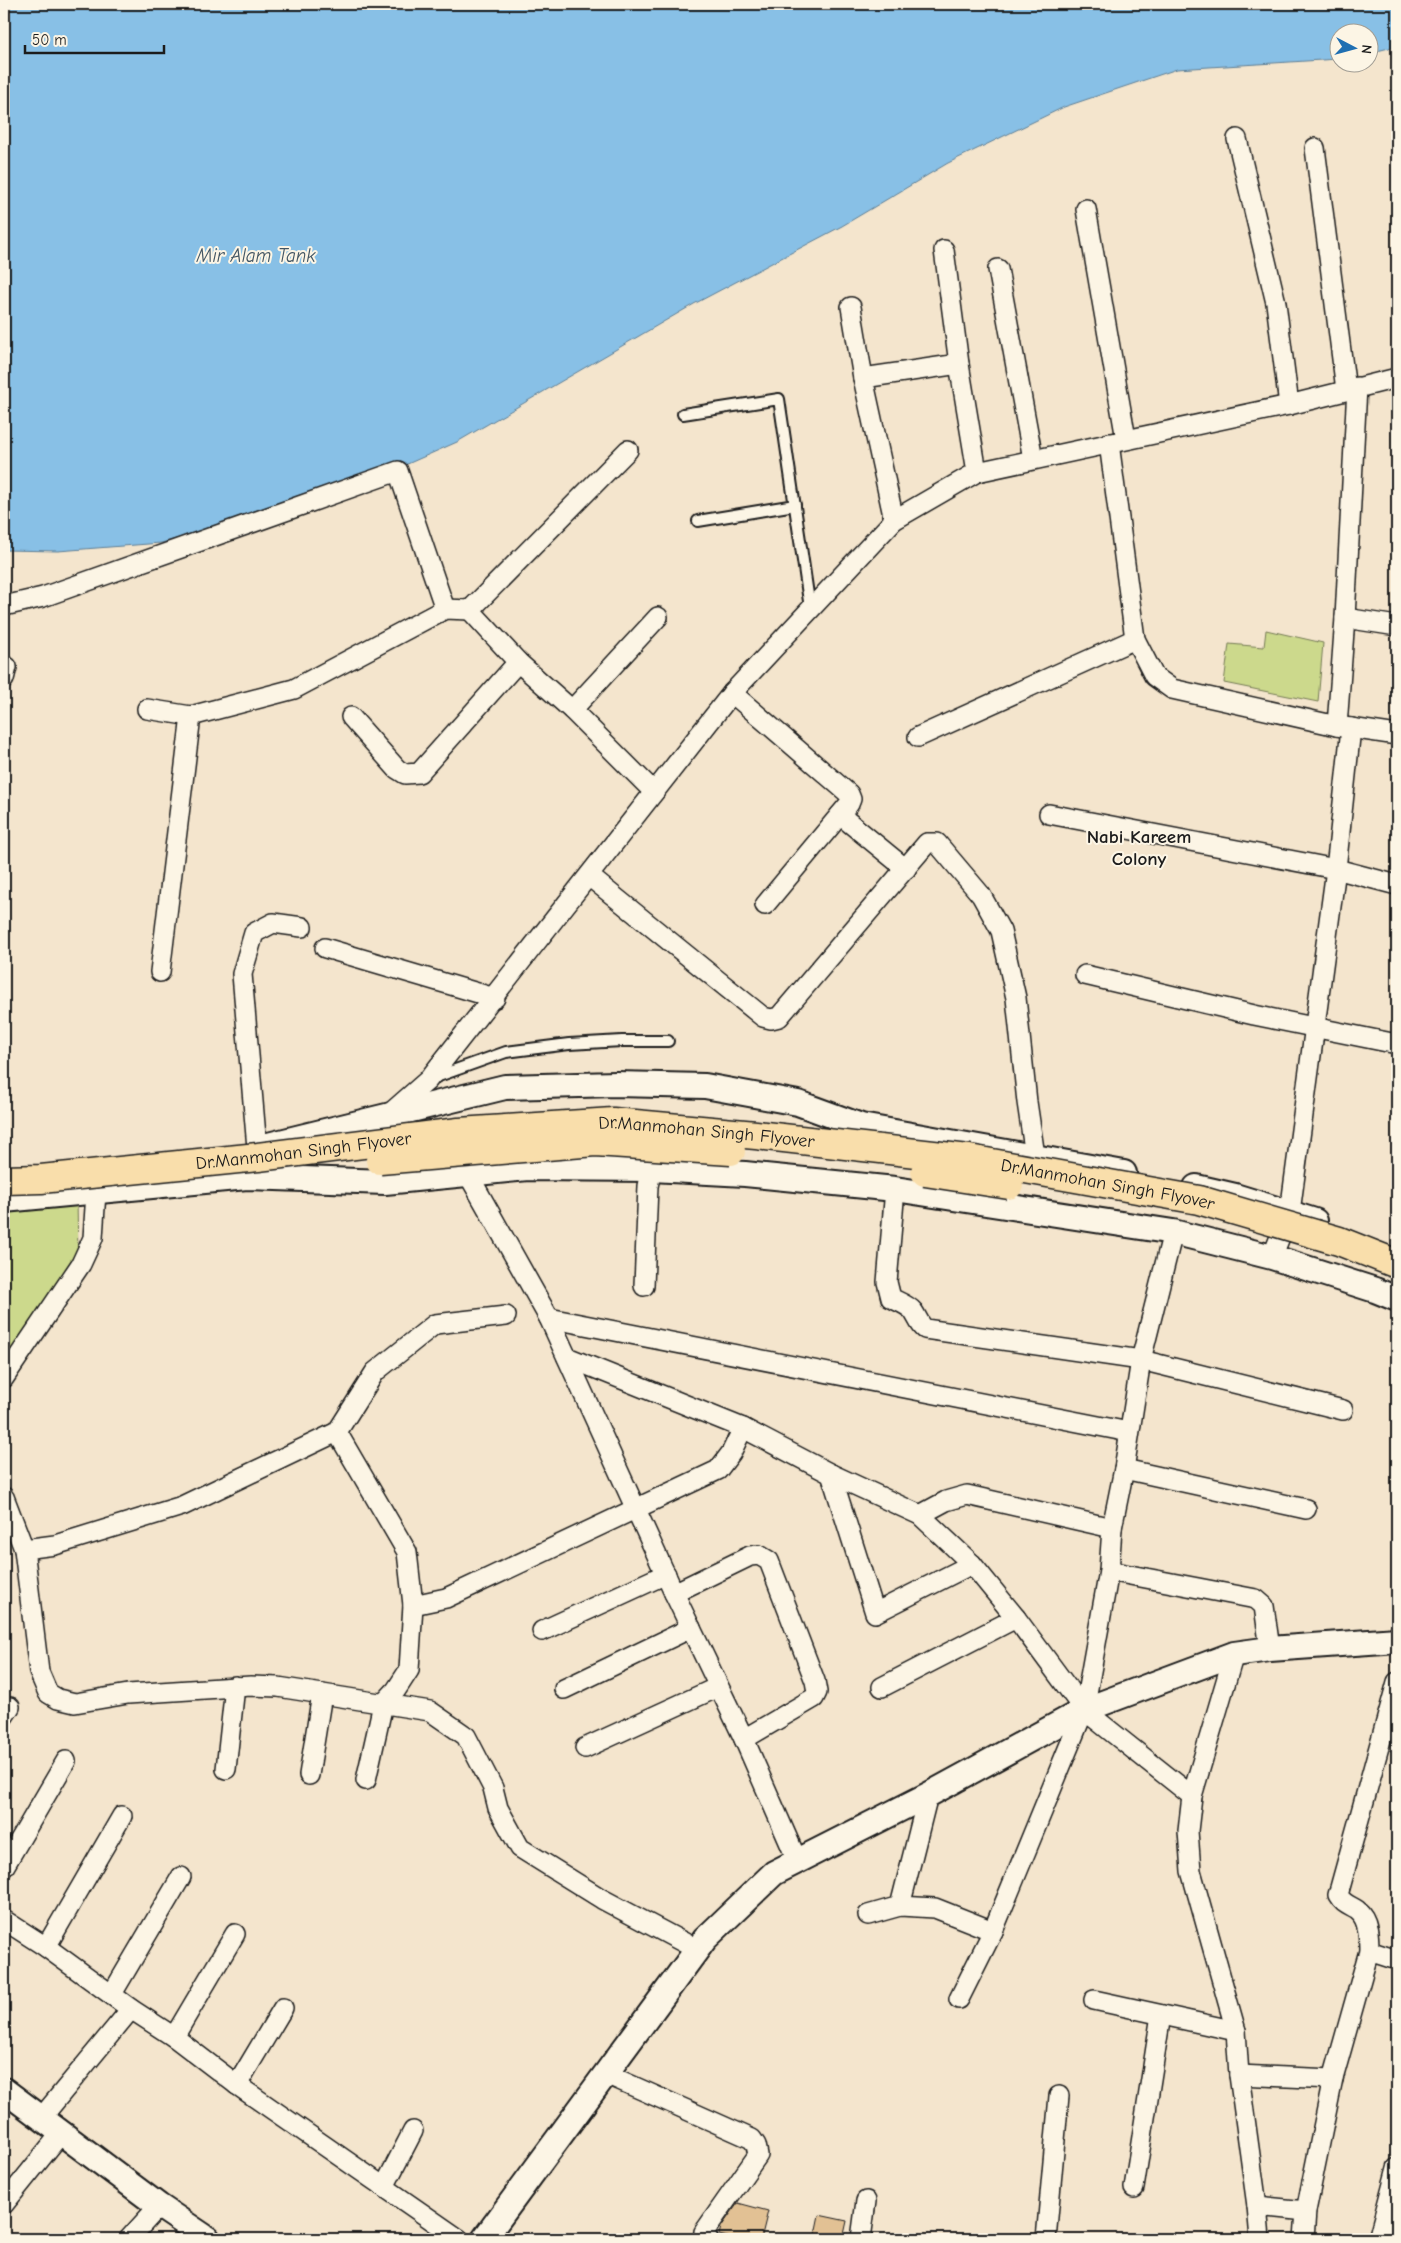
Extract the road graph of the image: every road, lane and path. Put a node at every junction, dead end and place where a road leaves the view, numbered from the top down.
1 (1237, 139) dead end
2 (1315, 148) dead end
3 (1086, 209) dead end
4 (944, 250) dead end
5 (998, 269) dead end
6 (851, 308) dead end
7 (959, 364) junction
8 (863, 378) junction
9 (1397, 378) edge
10 (1351, 389) junction
11 (1289, 405) junction
12 (683, 414) dead end
13 (1118, 441) junction
14 (628, 450) dead end
15 (1033, 459) junction
16 (977, 472) junction
17 (795, 505) junction
18 (894, 520) junction
19 (698, 521) dead end
20 (4, 606) edge
21 (810, 608) junction
22 (445, 609) junction
23 (470, 610) junction
24 (658, 617) dead end
25 (1344, 618) junction
26 (1397, 626) edge
27 (1135, 639) junction
28 (518, 662) junction
29 (732, 693) junction
30 (147, 709) dead end
31 (572, 710) junction
32 (191, 716) junction
33 (351, 717) dead end
34 (1344, 727) junction
35 (1397, 735) edge
36 (918, 737) dead end
37 (654, 792) junction
38 (1048, 814) dead end
39 (840, 815) junction
40 (906, 869) junction
41 (1336, 869) junction
42 (589, 876) junction
43 (1397, 885) edge
44 (765, 905) dead end
45 (302, 927) dead end
46 (325, 948) dead end
47 (160, 972) dead end
48 (1085, 975) dead end
49 (494, 998) junction
50 (1315, 1026) junction
51 (668, 1041) dead end
52 (1397, 1044) edge
53 (428, 1080) junction
54 (387, 1115) junction
55 (257, 1148) junction
56 (1035, 1156) junction
57 (652, 1169) junction
58 (4, 1173) edge
59 (468, 1174) junction
60 (4, 1180) edge
61 (385, 1182) junction
62 (895, 1190) junction
63 (4, 1191) edge
64 (96, 1192) junction
65 (4, 1200) edge
66 (1290, 1212) junction
67 (1173, 1232) junction
68 (1397, 1252) edge
69 (1272, 1256) junction
70 (1397, 1264) edge
71 (1397, 1282) edge
72 (644, 1286) dead end
73 (1397, 1299) edge
74 (506, 1316) dead end
75 (549, 1318) junction
76 (567, 1357) junction
77 (1141, 1360) junction
78 (4, 1378) edge
79 (1343, 1410) dead end
80 (742, 1428) junction
81 (336, 1432) junction
82 (1129, 1432) junction
83 (1124, 1468) junction
84 (831, 1474) junction
85 (4, 1497) edge
86 (635, 1508) junction
87 (1306, 1509) dead end
88 (920, 1515) junction
89 (1112, 1528) junction
90 (24, 1549) junction
91 (972, 1564) junction
92 (1109, 1571) junction
93 (666, 1574) junction
94 (674, 1593) junction
95 (413, 1605) junction
96 (1016, 1618) junction
97 (691, 1628) junction
98 (542, 1631) dead end
99 (1397, 1640) edge
100 (1270, 1649) junction
101 (1234, 1654) junction
102 (1397, 1682) edge
103 (236, 1686) junction
104 (718, 1686) junction
105 (882, 1687) dead end
106 (564, 1689) dead end
107 (322, 1694) junction
108 (383, 1704) junction
109 (1084, 1710) junction
110 (744, 1738) junction
111 (585, 1748) dead end
112 (66, 1761) dead end
113 (226, 1769) dead end
114 (308, 1775) dead end
115 (366, 1780) dead end
116 (928, 1795) junction
117 (1192, 1796) junction
118 (122, 1816) dead end
119 (797, 1860) junction
120 (4, 1867) edge
121 (180, 1877) dead end
122 (900, 1906) junction
123 (868, 1915) dead end
124 (4, 1920) edge
125 (993, 1931) junction
126 (235, 1934) dead end
127 (46, 1947) junction
128 (698, 1950) junction
129 (1369, 1951) junction
130 (1397, 1960) edge
131 (112, 1994) junction
132 (959, 1999) dead end
133 (1094, 2000) dead end
134 (283, 2008) dead end
135 (131, 2009) junction
136 (1161, 2015) junction
137 (1236, 2031) junction
138 (174, 2037) junction
139 (606, 2074) junction
140 (1239, 2075) junction
141 (1333, 2079) junction
142 (237, 2085) junction
143 (4, 2090) edge
144 (1059, 2096) dead end
145 (42, 2117) junction
146 (413, 2131) dead end
147 (62, 2132) junction
148 (1397, 2168) edge
149 (384, 2187) junction
150 (1134, 2188) dead end
151 (866, 2201) dead end
152 (4, 2204) edge
153 (159, 2206) junction
154 (1257, 2206) junction
155 (1306, 2211) junction
156 (129, 2239) edge
157 (208, 2239) edge
158 (459, 2239) edge
159 (484, 2239) edge
160 (708, 2239) edge
161 (861, 2239) edge
162 (1046, 2239) edge
163 (1260, 2239) edge
164 (1304, 2239) edge
165 (1378, 2239) edge

1 - 11 street
2 - 10 street
3 - 13 street
4 - 7 street
5 - 15 street
6 - 8 street
7 - 8 street
7 - 16 street
8 - 18 street
9 - 10 street
10 - 11 street
10 - 25 street
11 - 13 street
12 - 17 lane
13 - 15 street
13 - 27 street
14 - 23 street
15 - 16 street
16 - 18 street
17 - 19 lane
17 - 21 lane
18 - 21 street
20 - 22 street
21 - 29 street
22 - 23 street
22 - 32 street
23 - 28 street
24 - 31 street
25 - 26 street
25 - 34 street
27 - 34 street
27 - 36 street
28 - 31 street
28 - 33 street
29 - 37 street
29 - 39 street
30 - 32 street
31 - 37 street
32 - 47 street
34 - 35 street
34 - 41 street
37 - 42 street
38 - 41 street
39 - 40 street
39 - 44 street
40 - 42 street
40 - 56 street
41 - 43 street
41 - 50 street
42 - 49 street
45 - 55 street
46 - 49 street
48 - 50 street
49 - 53 street
50 - 52 street
50 - 66 street
51 - 53 lane
53 - 54 street
54 - 55 street
54 - 56 street
54 - 61 street
55 - 58 street
56 - 66 street
57 - 59 street
57 - 62 street
57 - 72 street
59 - 61 street
59 - 75 street
60 - 70 highway, Dr.Manmohan Singh Flyover, bridge
61 - 64 street
62 - 67 street
62 - 77 street
63 - 71 highway, Dr.Manmohan Singh Flyover, bridge
64 - 65 street
64 - 78 street
66 - 68 street
66 - 69 street
67 - 69 street
67 - 77 street
69 - 73 street
74 - 81 street
75 - 76 street
75 - 82 street
76 - 80 street
76 - 86 street
77 - 79 street
77 - 82 street
80 - 84 street
80 - 86 street
81 - 90 street
81 - 95 street
82 - 83 street
83 - 87 street
83 - 89 street
84 - 88 street
84 - 91 street
85 - 90 street
86 - 93 street
86 - 95 street
88 - 89 street
88 - 91 street
89 - 92 street
90 - 103 street
91 - 96 street
92 - 100 street
92 - 109 street
93 - 94 street
93 - 98 street
94 - 97 street
94 - 110 street
95 - 108 street
96 - 105 street
96 - 109 street
97 - 104 street
97 - 106 street
99 - 100 street
100 - 101 street
101 - 109 street
101 - 117 street
102 - 129 street
103 - 107 street
103 - 113 street
104 - 110 street
104 - 111 street
107 - 108 street
107 - 114 street
108 - 115 street
108 - 128 street
109 - 116 street
109 - 117 street
109 - 125 street
110 - 119 street
112 - 120 street
116 - 119 street
116 - 122 street
117 - 137 street
118 - 127 street
119 - 128 street
121 - 131 street
122 - 123 street
122 - 125 street
124 - 127 street
125 - 132 street
126 - 138 street
127 - 131 street
128 - 139 street
129 - 130 street
129 - 141 street
131 - 135 street
133 - 136 street
134 - 142 street
135 - 138 street
135 - 145 street
136 - 137 street
136 - 150 street
137 - 140 street
138 - 142 street
139 - 159 street
139 - 160 street
140 - 141 street
140 - 154 street
141 - 155 street
142 - 149 street
143 - 145 street
144 - 162 street
145 - 147 street
146 - 149 street
147 - 152 street
147 - 153 street
148 - 165 street
149 - 158 street
151 - 161 street
153 - 156 street
153 - 157 street
154 - 155 street
154 - 163 street
155 - 164 street

